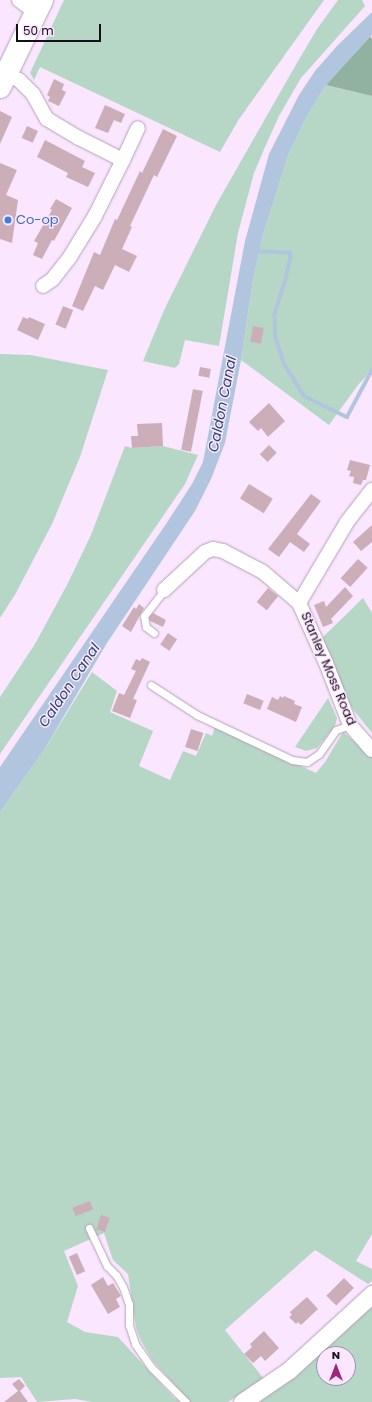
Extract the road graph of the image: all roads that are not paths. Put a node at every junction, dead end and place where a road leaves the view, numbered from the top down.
1 (32, 4) edge
2 (3, 81) edge
3 (138, 128) dead end
4 (123, 160) junction
5 (53, 285) dead end
6 (372, 490) edge
7 (164, 590) joint
8 (299, 603) junction
9 (154, 633) dead end
10 (151, 685) dead end
11 (350, 725) junction
12 (372, 750) edge
13 (89, 1228) dead end
14 (372, 1294) edge
15 (186, 1402) edge
16 (242, 1402) edge

1 - 2 highway
2 - 4 street
3 - 4 street
4 - 5 street
6 - 8 street
7 - 8 street, Stanley Moss Road
7 - 9 lane
8 - 11 street, Stanley Moss Road
10 - 11 lane
11 - 12 street, Stanley Moss Road
13 - 15 lane
14 - 16 street

